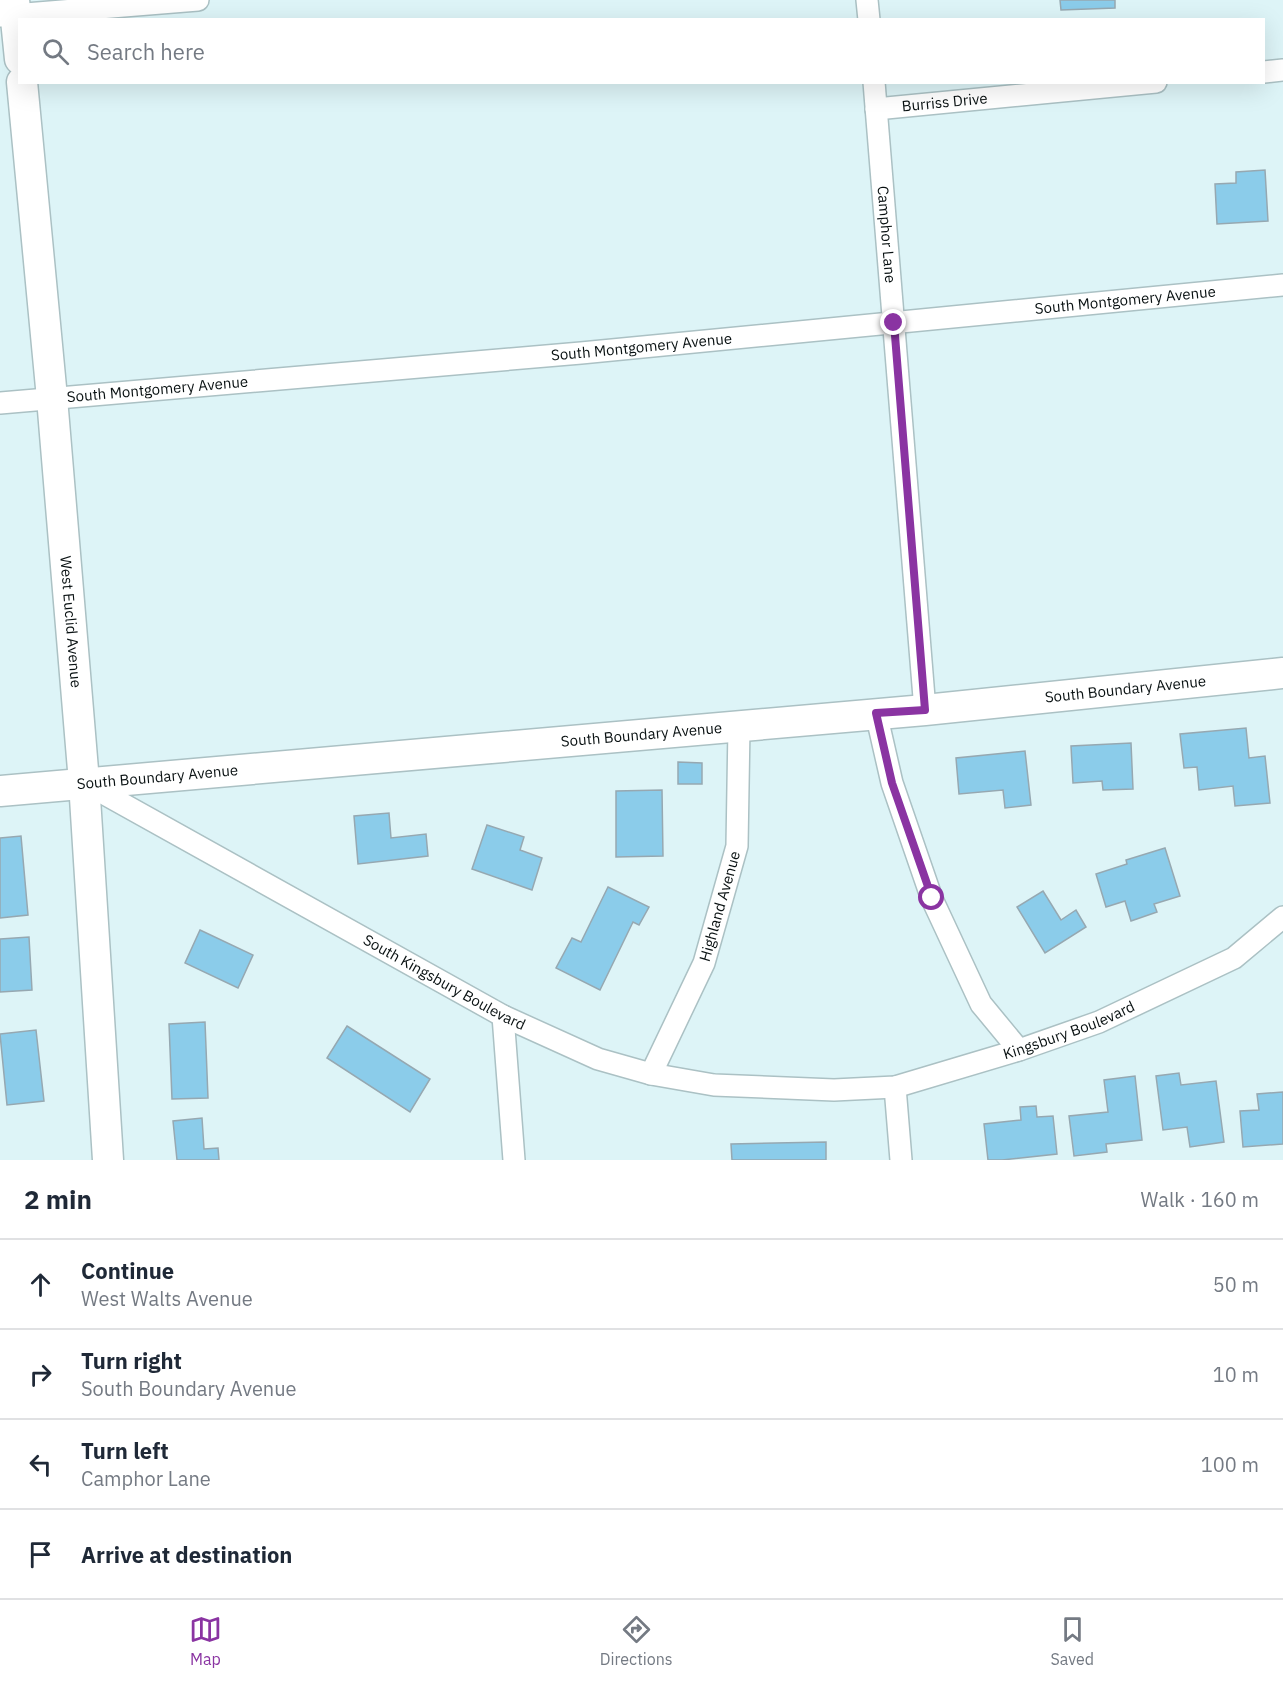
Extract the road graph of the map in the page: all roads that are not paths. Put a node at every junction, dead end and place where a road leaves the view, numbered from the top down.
1 (198, 0) edge
2 (867, 0) edge
3 (10, 10) edge
4 (869, 18) edge
5 (18, 49) edge
6 (1283, 70) edge
7 (1265, 72) edge
8 (22, 84) edge
9 (874, 84) edge
10 (1135, 84) edge
11 (876, 109) junction
12 (1283, 285) edge
13 (894, 323) junction
14 (52, 398) junction
15 (0, 403) edge
16 (1283, 673) edge
17 (925, 710) junction
18 (876, 713) junction
19 (739, 727) junction
20 (84, 782) junction
21 (0, 791) edge
22 (1283, 916) edge
23 (503, 1016) junction
24 (1019, 1050) junction
25 (651, 1074) junction
26 (895, 1087) junction
27 (834, 1090) joint
28 (108, 1160) edge
29 (514, 1160) edge
30 (901, 1160) edge

1 - 3 street
2 - 4 street
3 - 5 street
6 - 7 street
8 - 14 street, West Euclid Avenue
9 - 11 street, Camphor Lane
10 - 11 street, Burriss Drive
11 - 13 street, Camphor Lane
12 - 13 street, South Montgomery Avenue
13 - 14 street, South Montgomery Avenue
13 - 17 street, Camphor Lane
14 - 15 street, South Montgomery Avenue
14 - 20 street, West Euclid Avenue
16 - 17 street, South Boundary Avenue
17 - 18 street, South Boundary Avenue
18 - 19 street, South Boundary Avenue
18 - 24 street
19 - 20 street, South Boundary Avenue
19 - 25 street, Highland Avenue
20 - 21 street, South Boundary Avenue
20 - 23 street, South Kingsbury Boulevard
20 - 28 street, West Euclid Avenue
22 - 24 street, Kingsbury Boulevard
23 - 25 street, South Kingsbury Boulevard
23 - 29 street
24 - 26 street, Kingsbury Boulevard
25 - 27 street, South Kingsbury Boulevard
26 - 27 street, Kingsbury Boulevard
26 - 30 street

